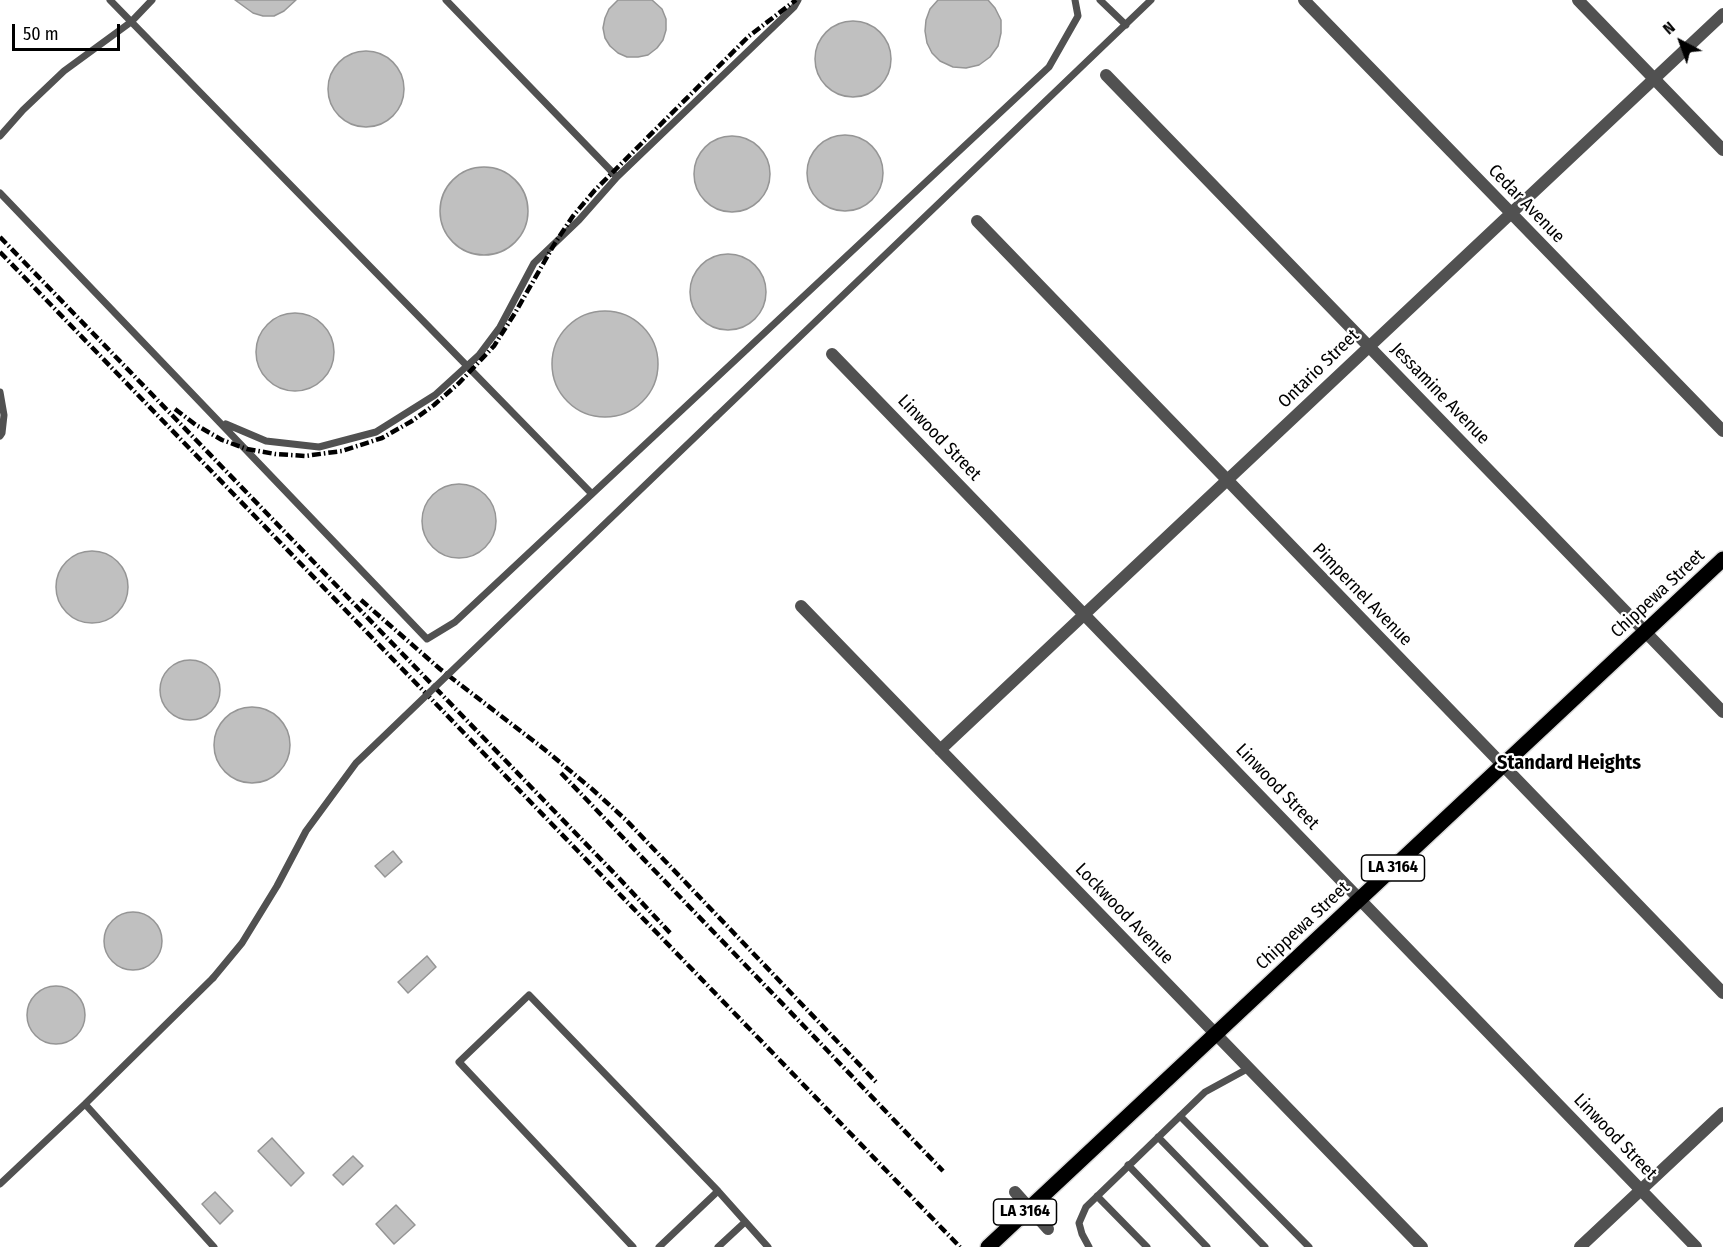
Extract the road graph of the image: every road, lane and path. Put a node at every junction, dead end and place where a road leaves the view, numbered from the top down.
1 (110, 0) edge
2 (152, 0) edge
3 (446, 0) edge
4 (798, 0) edge
5 (1075, 0) edge
6 (1100, 0) edge
7 (1151, 0) edge
8 (1304, 0) edge
9 (1578, 0) edge
10 (1723, 14) edge
11 (131, 22) junction
12 (1126, 25) junction
13 (1106, 75) dead end
14 (1653, 79) junction
15 (0, 136) edge
16 (1723, 150) edge
17 (617, 177) junction
18 (0, 193) edge
19 (1511, 214) junction
20 (977, 221) dead end
21 (1368, 347) junction
22 (831, 354) dead end
23 (466, 366) junction
24 (0, 393) edge
25 (221, 422) junction
26 (1723, 431) edge
27 (0, 436) edge
28 (1227, 481) junction
29 (592, 494) junction
30 (1723, 559) edge
31 (801, 606) dead end
32 (1086, 615) junction
33 (1646, 632) junction
34 (1723, 712) edge
35 (940, 750) junction
36 (1503, 765) junction
37 (1360, 899) junction
38 (1723, 993) edge
39 (1217, 1034) junction
40 (1249, 1068) junction
41 (85, 1104) junction
42 (1723, 1113) edge
43 (1180, 1116) junction
44 (1158, 1137) junction
45 (1128, 1166) junction
46 (0, 1184) edge
47 (1641, 1190) junction
48 (718, 1191) junction
49 (1015, 1192) dead end
50 (1097, 1196) junction
51 (745, 1222) junction
52 (1048, 1229) dead end
53 (214, 1247) edge
54 (633, 1247) edge
55 (659, 1247) edge
56 (718, 1247) edge
57 (768, 1247) edge
58 (988, 1247) edge
59 (1089, 1247) edge
60 (1147, 1247) edge
61 (1207, 1247) edge
62 (1265, 1247) edge
63 (1309, 1247) edge
64 (1422, 1247) edge
65 (1580, 1247) edge
66 (1696, 1247) edge

1 - 11 lane
2 - 11 lane
3 - 17 lane
4 - 17 lane
5 - 29 lane
6 - 12 lane
7 - 12 lane
8 - 19 street, Cedar Avenue
9 - 14 street
10 - 14 street, Ontario Street
11 - 15 lane
11 - 23 lane
12 - 41 lane, bridge
13 - 21 street, Jessamine Avenue
14 - 16 street
14 - 19 street, Ontario Street
17 - 23 lane
18 - 25 lane
19 - 21 street, Ontario Street
19 - 26 street, Cedar Avenue
20 - 28 street, Pimpernel Avenue
21 - 28 street, Ontario Street
21 - 33 street, Jessamine Avenue
22 - 32 street, Linwood Street
23 - 25 lane
23 - 29 lane
24 - 27 lane
25 - 29 lane
28 - 32 street, Ontario Street
28 - 36 street, Pimpernel Avenue
30 - 33 main road, Chippewa Street / LA 3164
31 - 35 street, Lockwood Avenue
32 - 35 street, Ontario Street
32 - 37 street, Linwood Street
33 - 34 street, Jessamine Avenue
33 - 36 main road, Chippewa Street / LA 3164
35 - 39 street, Lockwood Avenue
36 - 37 main road, Chippewa Street / LA 3164
36 - 38 street, Pimpernel Avenue
37 - 39 main road, Chippewa Street / LA 3164
37 - 47 street, Linwood Street
39 - 40 street, Lockwood Avenue
39 - 58 main road, Chippewa Street / LA 3164
40 - 43 lane
40 - 64 street, Lockwood Avenue
41 - 46 lane
41 - 53 lane
42 - 47 street
43 - 44 lane
43 - 63 lane
44 - 45 lane
44 - 62 lane
45 - 50 lane
45 - 61 lane
47 - 65 street
47 - 66 street, Linwood Street
48 - 51 lane
48 - 54 lane
48 - 55 lane
49 - 52 street, bridge
50 - 59 lane
50 - 60 lane
51 - 56 lane
51 - 57 lane

